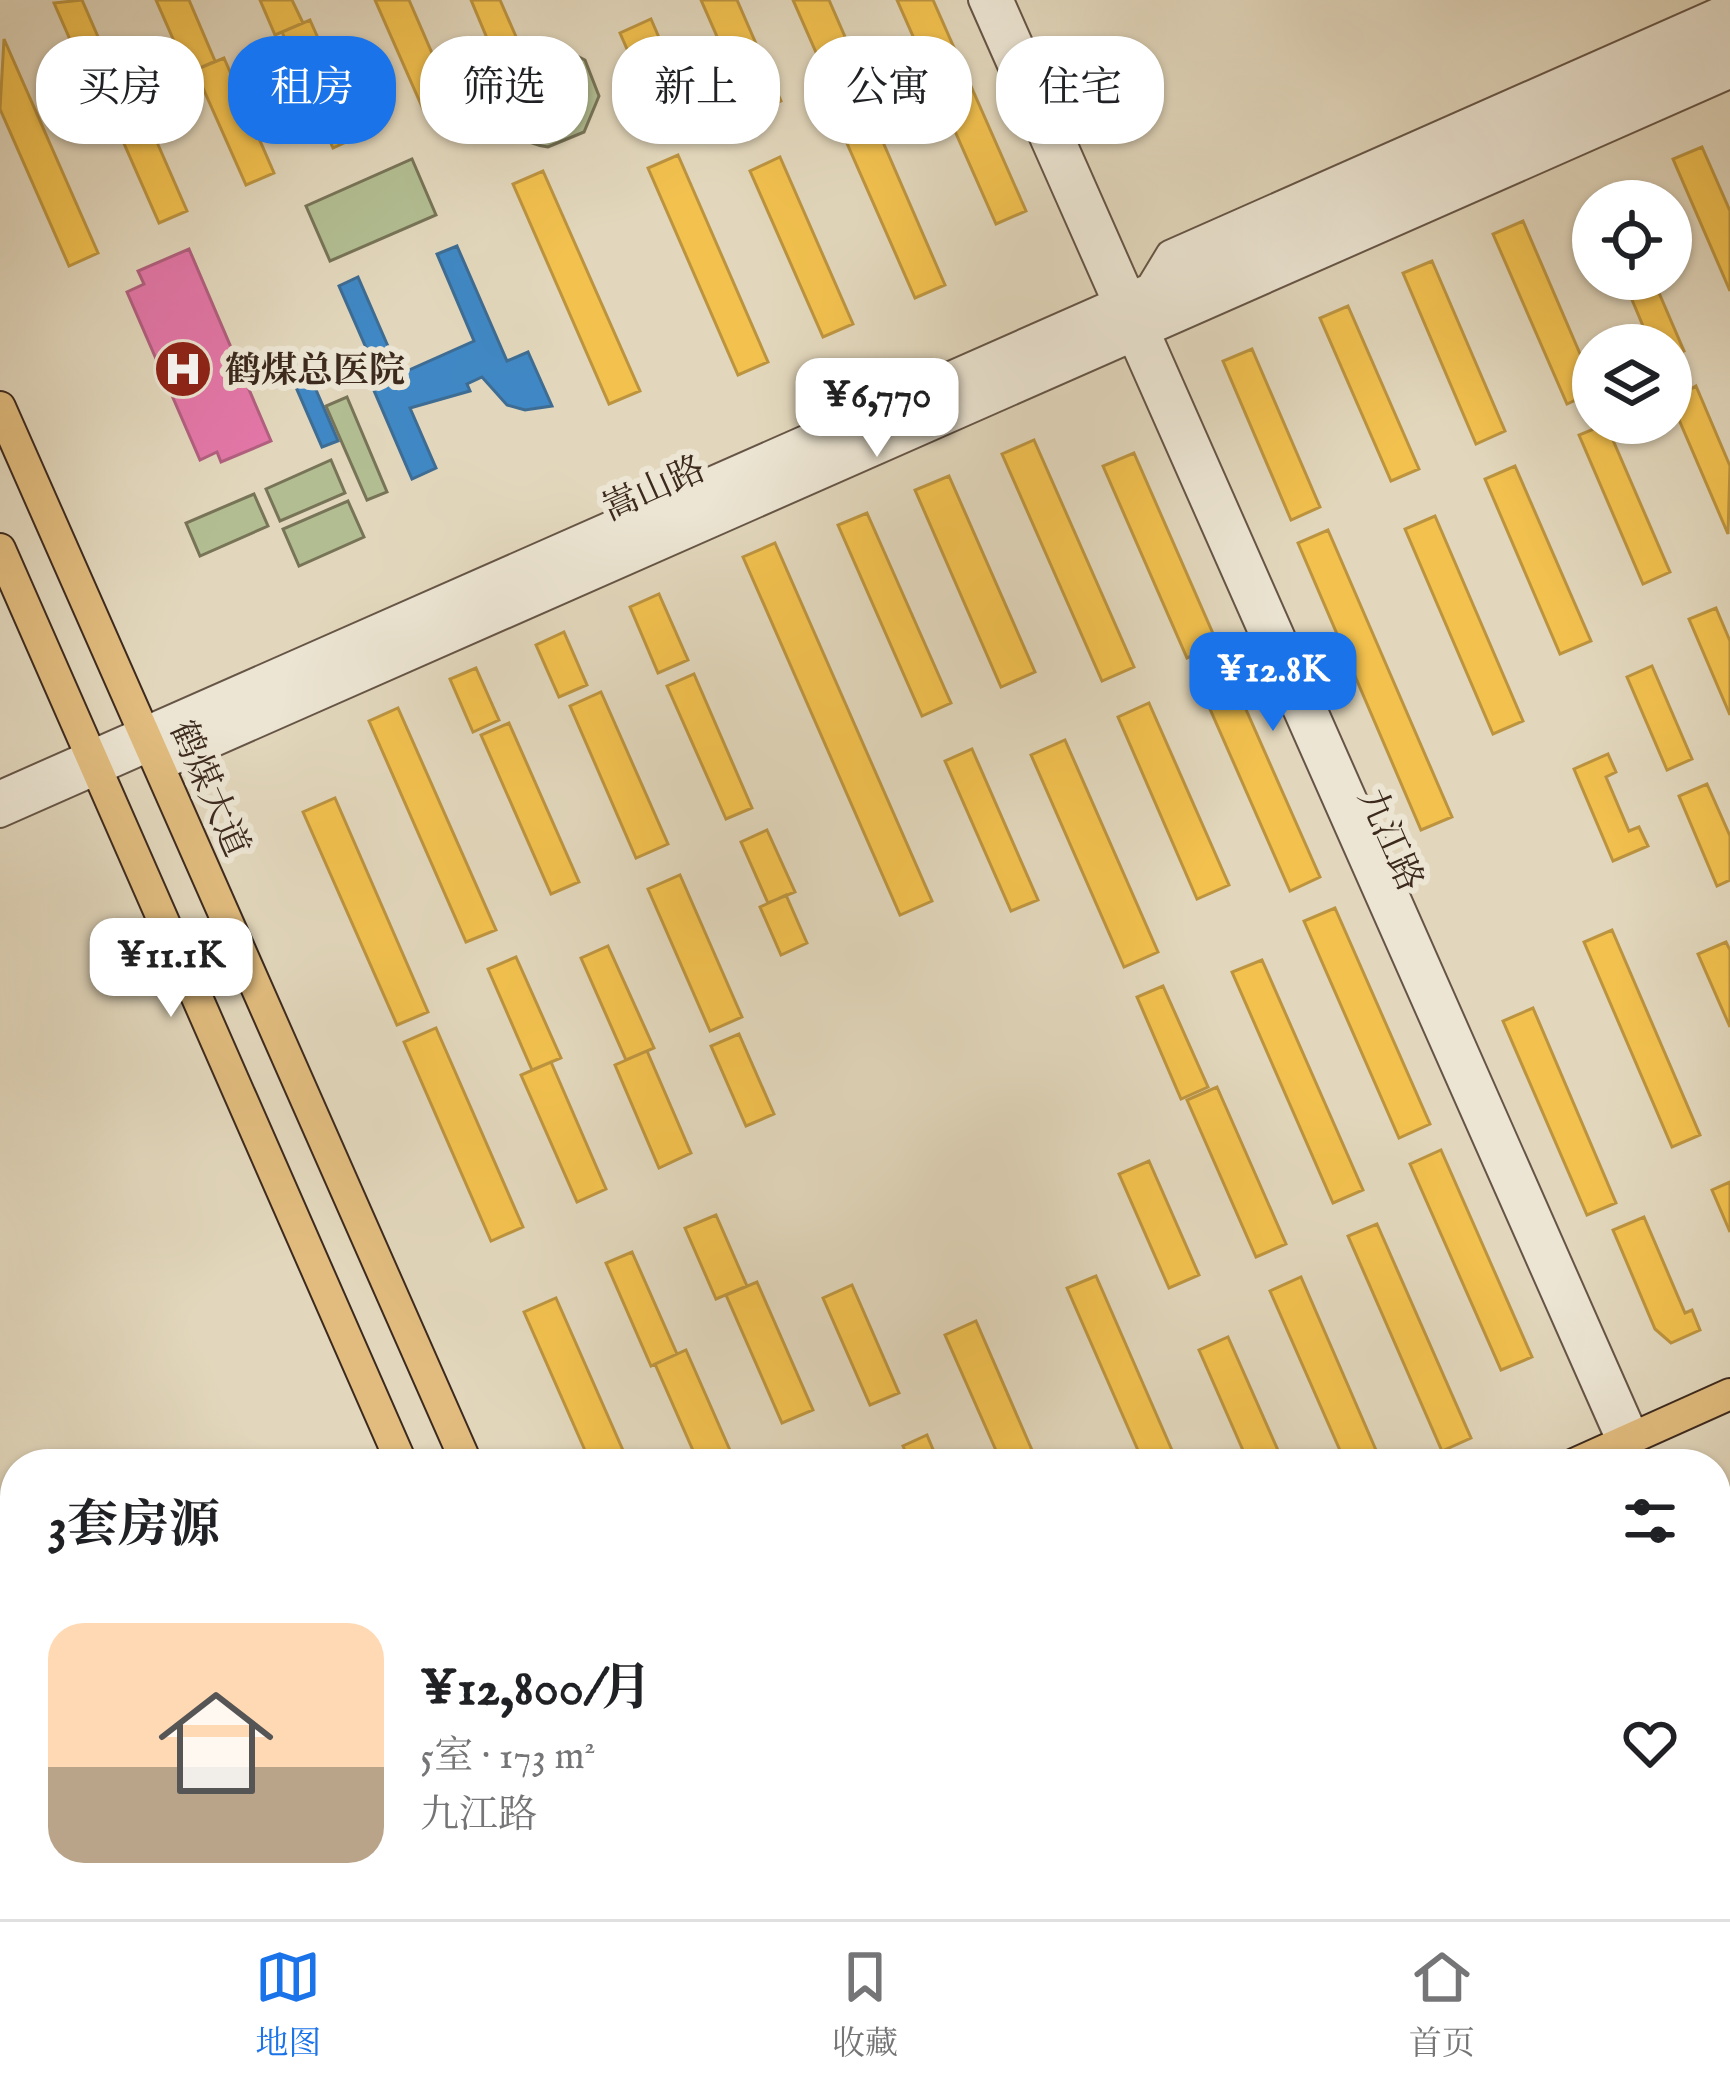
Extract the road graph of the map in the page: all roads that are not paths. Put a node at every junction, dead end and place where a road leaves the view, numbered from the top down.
1 (981, 0) edge
2 (1001, 0) edge
3 (1730, 5) edge
4 (1730, 30) edge
5 (1730, 51) edge
6 (1730, 76) edge
7 (1133, 312) junction
8 (0, 406) edge
9 (0, 549) edge
10 (151, 749) junction
11 (94, 763) junction
12 (0, 793) edge
13 (0, 815) edge
14 (1730, 1394) edge
15 (1628, 1440) junction
16 (395, 1449) edge
17 (460, 1449) edge
18 (1608, 1449) edge

1 - 7 street, 九江路
2 - 7 street, 九江路
3 - 7 street
4 - 7 street, 嵩山路
5 - 7 street, 嵩山路
6 - 7 street
7 - 10 street
7 - 10 street, 嵩山路
7 - 15 street, 九江路
8 - 10 main road, 鹤煤大道
9 - 11 main road
10 - 11 street, 嵩山路
10 - 17 main road, 鹤煤大道
11 - 12 street, 嵩山路
11 - 13 street, 嵩山路
11 - 16 main road
14 - 15 main road
15 - 18 main road

